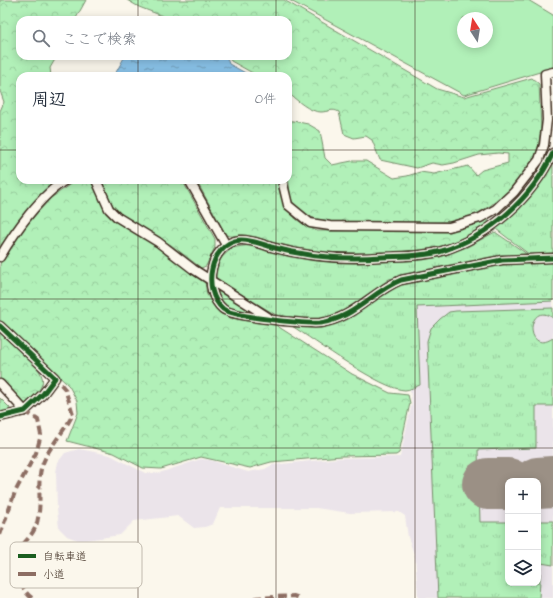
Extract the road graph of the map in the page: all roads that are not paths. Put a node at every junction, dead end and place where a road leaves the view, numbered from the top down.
1 (553, 72) edge
2 (553, 153) edge
3 (61, 184) edge
4 (98, 184) edge
5 (191, 184) edge
6 (283, 184) edge
7 (226, 245) junction
8 (0, 257) edge
9 (553, 258) edge
10 (210, 281) junction
11 (270, 319) junction
12 (0, 326) edge
13 (0, 384) edge
14 (25, 411) junction
15 (0, 417) edge

1 - 6 street
2 - 7 street
3 - 8 street
4 - 10 street
5 - 7 street
7 - 10 street
9 - 11 street
10 - 11 street
10 - 11 street
12 - 14 street
13 - 14 street
14 - 15 street

